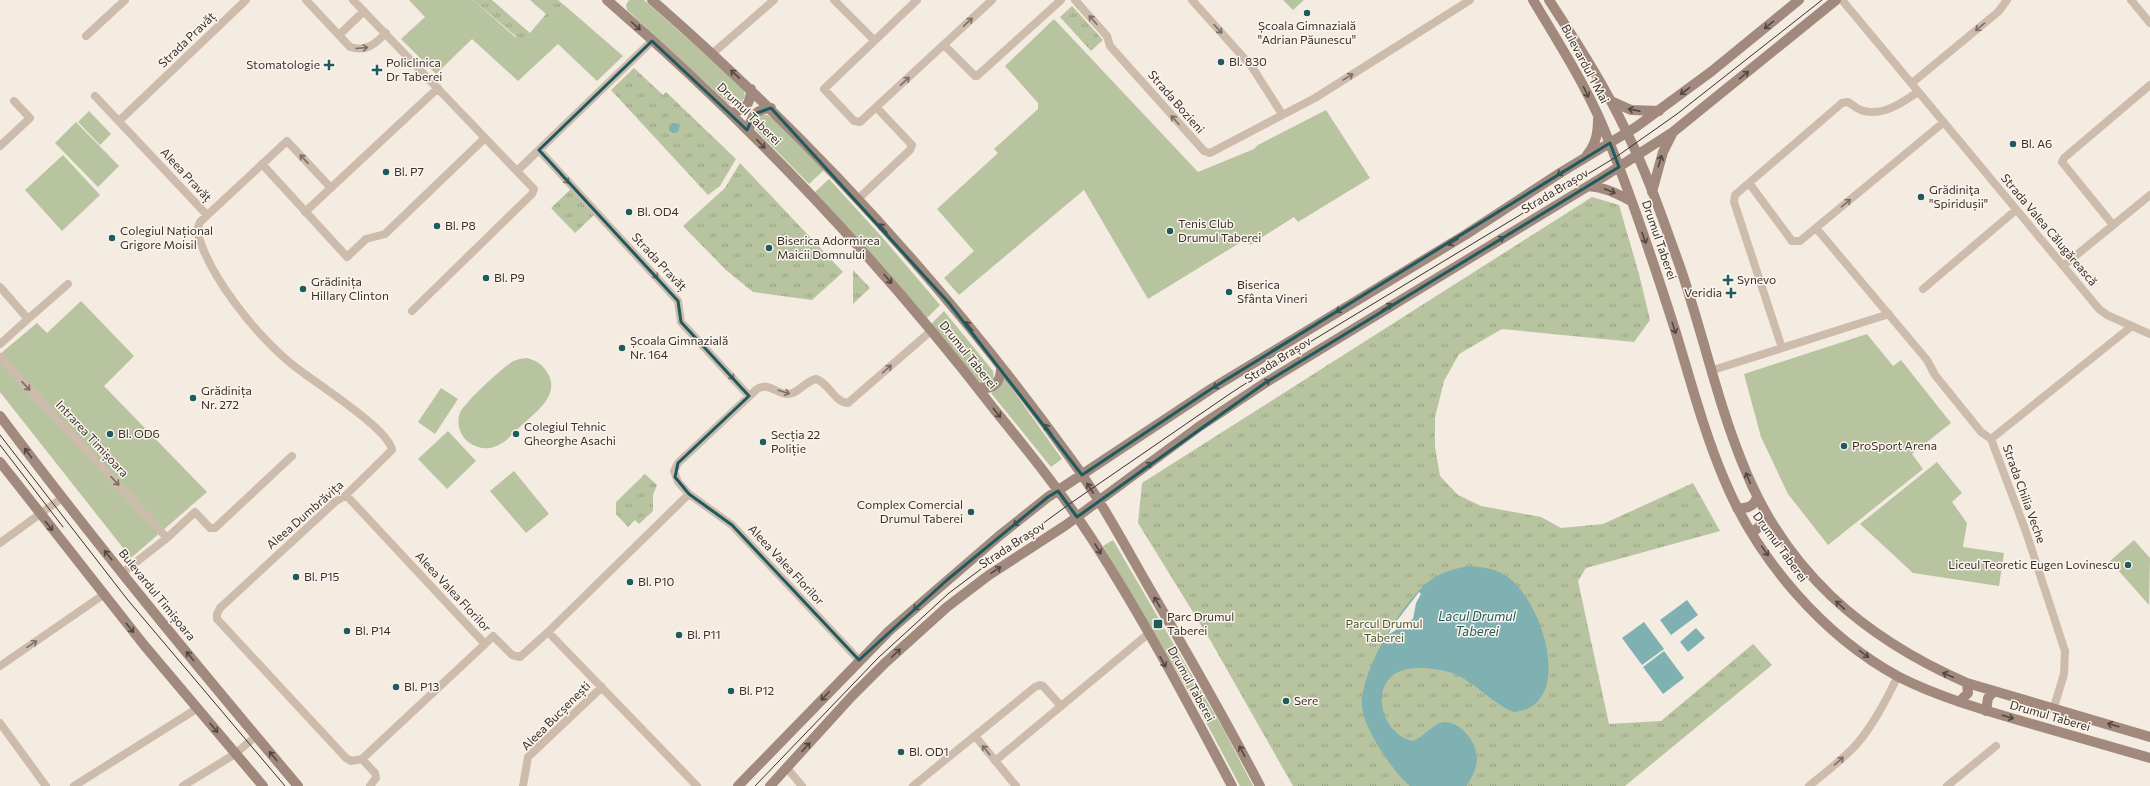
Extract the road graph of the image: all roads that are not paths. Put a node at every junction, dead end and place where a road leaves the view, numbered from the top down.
1 (124, 0) edge
2 (246, 0) edge
3 (306, 0) edge
4 (353, 0) edge
5 (652, 0) edge
6 (774, 0) edge
7 (834, 0) edge
8 (917, 0) edge
9 (992, 0) edge
10 (1061, 0) edge
11 (1075, 0) edge
12 (1192, 0) edge
13 (1470, 0) edge
14 (1533, 0) edge
15 (1549, 0) edge
16 (1799, 0) edge
17 (1836, 0) edge
18 (1842, 0) edge
19 (2007, 0) edge
20 (2131, 0) edge
21 (614, 2) edge
22 (364, 11) junction
23 (2150, 22) edge
24 (386, 33) junction
25 (338, 35) junction
26 (86, 36) dead end
27 (874, 40) junction
28 (652, 41) junction
29 (944, 45) junction
30 (713, 53) junction
31 (1912, 84) junction
32 (2150, 85) edge
33 (438, 88) junction
34 (751, 89) junction
35 (1918, 92) junction
36 (95, 96) dead end
37 (14, 101) dead end
38 (1612, 101) junction
39 (876, 107) junction
40 (771, 108) junction
41 (1659, 111) junction
42 (730, 113) junction
43 (1282, 114) junction
44 (1598, 117) junction
45 (119, 121) junction
46 (1944, 122) junction
47 (749, 131) junction
48 (1673, 132) junction
49 (1627, 133) junction
50 (485, 138) junction
51 (1610, 143) junction
52 (0, 146) edge
53 (539, 150) junction
54 (1638, 155) junction
55 (1584, 159) junction
56 (262, 164) junction
57 (1619, 167) junction
58 (517, 171) junction
59 (1749, 183) junction
60 (1588, 186) junction
61 (331, 188) junction
62 (1652, 192) junction
63 (2150, 195) edge
64 (858, 199) junction
65 (1631, 201) junction
66 (2016, 210) junction
67 (305, 212) junction
68 (207, 215) junction
69 (2113, 225) junction
70 (1816, 228) junction
71 (2063, 266) junction
72 (68, 284) dead end
73 (0, 287) edge
74 (1923, 289) dead end
75 (412, 311) dead end
76 (1889, 314) junction
77 (28, 319) junction
78 (2132, 326) junction
79 (932, 330) junction
80 (2150, 334) edge
81 (0, 344) edge
82 (1782, 348) junction
83 (0, 357) edge
84 (1001, 368) junction
85 (1713, 370) junction
86 (977, 387) junction
87 (749, 396) junction
88 (0, 416) edge
89 (1991, 439) junction
90 (292, 456) dead end
91 (0, 462) edge
92 (1082, 475) junction
93 (1058, 491) junction
94 (689, 494) junction
95 (346, 495) junction
96 (62, 498) junction
97 (1757, 498) junction
98 (1099, 501) junction
99 (1738, 508) junction
100 (40, 514) junction
101 (1076, 517) junction
102 (1772, 525) junction
103 (1752, 533) junction
104 (167, 538) junction
105 (0, 543) edge
106 (122, 573) junction
107 (103, 595) junction
108 (548, 632) junction
109 (1148, 634) junction
110 (485, 644) junction
111 (859, 660) junction
112 (0, 666) edge
113 (1898, 676) junction
114 (1967, 683) junction
115 (602, 687) junction
116 (1994, 691) junction
117 (1959, 702) junction
118 (1061, 706) junction
119 (2054, 707) junction
120 (198, 708) junction
121 (1986, 711) junction
122 (0, 723) edge
123 (256, 736) junction
124 (975, 736) junction
125 (2150, 737) edge
126 (1996, 746) dead end
127 (236, 754) junction
128 (2150, 758) edge
129 (362, 759) junction
130 (995, 761) junction
131 (787, 768) junction
132 (46, 786) edge
133 (74, 786) edge
134 (183, 786) edge
135 (263, 786) edge
136 (298, 786) edge
137 (370, 786) edge
138 (523, 786) edge
139 (697, 786) edge
140 (738, 786) edge
141 (770, 786) edge
142 (802, 786) edge
143 (912, 786) edge
144 (1016, 786) edge
145 (1232, 786) edge
146 (1260, 786) edge
147 (1809, 786) edge
148 (1947, 786) edge

1 - 26 street
2 - 45 street, Strada Pravăț
3 - 25 street
4 - 22 street
5 - 30 main road, Drumul Taberei
6 - 30 street
7 - 27 street
8 - 27 street
29 -> 9 street
10 - 29 street
43 -> 11 street, Strada Bozieni
12 -> 43 street
43 -> 13 street, Strada Bozieni
14 -> 44 main road, Bulevardul 1 Mai
15 - 38 main road, Bulevardul 1 Mai
16 -> 41 main road, Strada Brașov
48 -> 17 main road, Strada Brașov
18 - 31 street, Strada Valea Călugărească
19 -> 31 street
20 - 23 street
21 -> 28 main road, Drumul Taberei
22 - 24 street
22 - 25 street
25 -> 24 street
24 - 33 street
27 - 39 street
28 - 42 main road, Drumul Taberei
28 - 53 street
39 -> 29 street
34 -> 30 main road, Drumul Taberei
31 - 35 street, Strada Valea Călugărească
32 - 69 street
33 - 50 street
33 - 61 street
34 - 40 main road, Drumul Taberei
34 - 42 main road
35 - 46 street, Strada Valea Călugărească
35 - 59 street
36 - 45 street, Aleea Pravăț
37 - 52 street
41 -> 38 main road
38 - 49 main road, Bulevardul 1 Mai
39 - 64 street
40 - 47 main road
40 - 64 main road, Drumul Taberei
41 - 49 main road, Strada Brașov
42 - 47 main road, Drumul Taberei
44 - 51 main road, Bulevardul 1 Mai
44 - 55 main road
45 - 68 street, Aleea Pravăț
46 - 66 street, Strada Valea Călugărească
70 -> 46 street
47 -> 79 main road, Drumul Taberei
48 - 54 main road, Strada Brașov
62 -> 48 main road
49 - 51 main road, Strada Brașov
49 - 54 main road, Drumul Taberei
50 - 58 street
50 - 67 street
51 - 55 main road, Strada Brașov
51 - 57 main road, Drumul Taberei
53 - 58 street
53 -> 87 street, Strada Pravăț
54 - 57 main road, Strada Brașov
54 - 62 main road, Drumul Taberei
55 -> 92 main road, Strada Brașov
61 -> 56 street, Aleea Pravăț
56 - 67 street
56 - 68 street, Aleea Pravăț
57 - 60 main road, Strada Brașov
57 - 65 main road, Drumul Taberei
58 - 75 street
59 - 70 street
59 - 82 street
60 -> 65 main road
98 -> 60 main road, Strada Brașov
61 - 67 street
62 - 85 main road, Drumul Taberei
63 - 69 street
84 -> 64 main road, Drumul Taberei
65 -> 99 main road, Drumul Taberei
66 - 71 street, Strada Valea Călugărească
66 - 74 street
68 - 95 street, Aleea Dumbrăvița
69 - 71 street
70 - 76 street
71 - 78 street, Strada Valea Călugărească
72 - 77 street
73 - 77 street
76 - 82 street
76 - 89 street
77 - 81 street
78 - 80 street, Strada Valea Călugărească
78 - 89 street, Strada Chilia Veche
79 - 86 main road, Drumul Taberei
87 -> 79 street, Aleea Valea Florilor
82 - 85 street
83 -> 104 street, Intrarea Timișoara
84 - 86 main road
92 -> 84 main road, Drumul Taberei
97 -> 85 main road, Drumul Taberei
86 -> 93 main road, Drumul Taberei
87 - 94 street, Aleea Valea Florilor
96 -> 88 main road, Bulevardul Timișoara
89 - 119 street, Strada Chilia Veche
90 - 104 street
91 - 100 main road
92 - 93 main road, Strada Brașov
98 -> 92 main road, Drumul Taberei
93 - 101 main road, Drumul Taberei
93 -> 111 main road, Strada Brașov
94 - 108 street, Aleea Valea Florilor
94 - 111 street, Aleea Valea Florilor
95 - 110 street, Aleea Valea Florilor
95 - 129 street, Aleea Dumbrăvița
96 - 100 street
106 -> 96 main road, Bulevardul Timișoara
97 - 99 main road
97 - 102 main road, Drumul Taberei
98 - 101 main road, Strada Brașov
146 -> 98 main road, Drumul Taberei
99 - 103 main road, Drumul Taberei
100 - 105 street
100 -> 107 main road
101 -> 109 main road, Drumul Taberei
131 -> 101 main road, Strada Brașov
102 - 103 main road
114 -> 102 main road, Drumul Taberei
103 -> 113 main road, Drumul Taberei
104 - 106 street
123 -> 106 main road, Bulevardul Timișoara
112 -> 107 street
107 -> 120 main road
108 - 110 street, Aleea Valea Florilor
108 - 115 street
109 - 118 street
109 -> 145 main road, Drumul Taberei
110 - 129 street
111 -> 140 main road, Strada Brașov
113 - 117 main road, Drumul Taberei
147 -> 113 street
114 - 116 main road, Drumul Taberei
114 - 117 main road
115 - 138 street, Aleea Bucșenești
115 - 139 street
116 - 119 main road, Drumul Taberei
116 - 121 main road
117 - 121 main road, Drumul Taberei
118 - 124 street
118 - 130 street
125 -> 119 main road, Drumul Taberei
120 -> 127 main road
120 - 133 street
121 -> 128 main road, Drumul Taberei
122 - 132 street
123 - 127 street
136 -> 123 main road, Bulevardul Timișoara
130 -> 124 street
124 - 143 street
126 - 148 street
127 - 134 street
127 - 135 main road
129 - 137 street
130 - 144 street
131 - 141 main road, Strada Brașov
131 - 142 street

